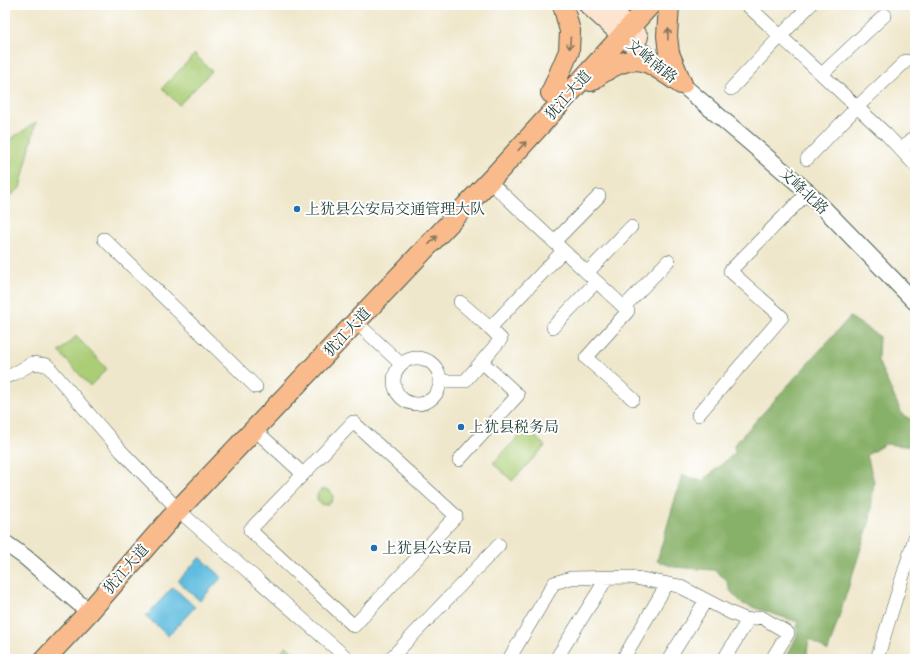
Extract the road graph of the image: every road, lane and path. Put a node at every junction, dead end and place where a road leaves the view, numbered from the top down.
1 (563, 5) edge
2 (588, 5) edge
3 (650, 5) edge
4 (669, 5) edge
5 (747, 5) edge
6 (810, 5) edge
7 (885, 15) dead end
8 (620, 20) edge
9 (780, 36) junction
10 (906, 61) dead end
11 (822, 74) junction
12 (683, 85) junction
13 (731, 89) dead end
14 (555, 99) junction
15 (857, 107) junction
16 (915, 136) edge
17 (901, 150) junction
18 (807, 159) dead end
19 (915, 165) edge
20 (489, 181) junction
21 (808, 192) junction
22 (599, 196) dead end
23 (631, 227) dead end
24 (104, 239) dead end
25 (558, 247) junction
26 (668, 261) dead end
27 (592, 277) junction
28 (460, 302) dead end
29 (915, 302) edge
30 (624, 307) junction
31 (356, 322) junction
32 (553, 327) dead end
33 (490, 328) junction
34 (482, 362) junction
35 (401, 364) junction
36 (5, 377) edge
37 (440, 381) junction
38 (256, 387) dead end
39 (632, 399) dead end
40 (698, 414) dead end
41 (254, 430) junction
42 (460, 460) dead end
43 (303, 474) junction
44 (174, 506) junction
45 (915, 537) edge
46 (5, 543) edge
47 (499, 545) dead end
48 (606, 578) junction
49 (667, 584) junction
50 (706, 600) junction
51 (85, 608) junction
52 (748, 620) junction
53 (29, 659) edge
54 (45, 659) edge
55 (348, 659) edge
56 (390, 659) edge
57 (509, 659) edge
58 (556, 659) edge
59 (623, 659) edge
60 (669, 659) edge
61 (724, 659) edge
62 (772, 659) edge
63 (877, 659) edge

1 -> 14 main road
2 - 8 main road, 文峰南路
3 - 8 main road, 犹江大道
12 -> 4 main road
5 - 9 street
6 - 9 street
7 - 11 street
8 - 12 main road, 文峰南路
8 - 14 main road, 犹江大道
9 - 11 street
9 - 13 street
10 - 15 street
11 - 15 street
12 - 14 main road
12 - 21 street, 文峰北路
20 -> 14 main road, 犹江大道
14 - 44 main road, 犹江大道
15 - 17 street
15 - 18 street
16 - 17 street
17 - 19 street
20 - 25 street
31 -> 20 main road, 犹江大道
21 - 29 street, 文峰北路
21 - 40 street
22 - 25 street
23 - 27 street
24 - 38 street
25 - 27 street
25 - 33 street
26 - 30 street
27 - 30 street
27 - 32 street
28 - 33 street
30 - 39 street
31 - 35 street
31 - 41 main road, 犹江大道
33 - 34 street
34 - 37 street
34 - 42 street
35 - 37 street
35 - 37 street
36 - 44 street
41 - 43 street
41 - 44 main road, 犹江大道
43 - 43 street
44 - 51 main road, 犹江大道
44 - 55 street
45 - 63 street
46 - 51 street
47 - 56 street
48 - 49 street
48 - 57 street
48 - 58 street
49 - 50 street
49 - 59 street
50 - 52 street
50 - 60 street
51 - 53 main road, 犹江大道
51 - 54 main road, 犹江大道
52 - 61 street
52 - 62 street

